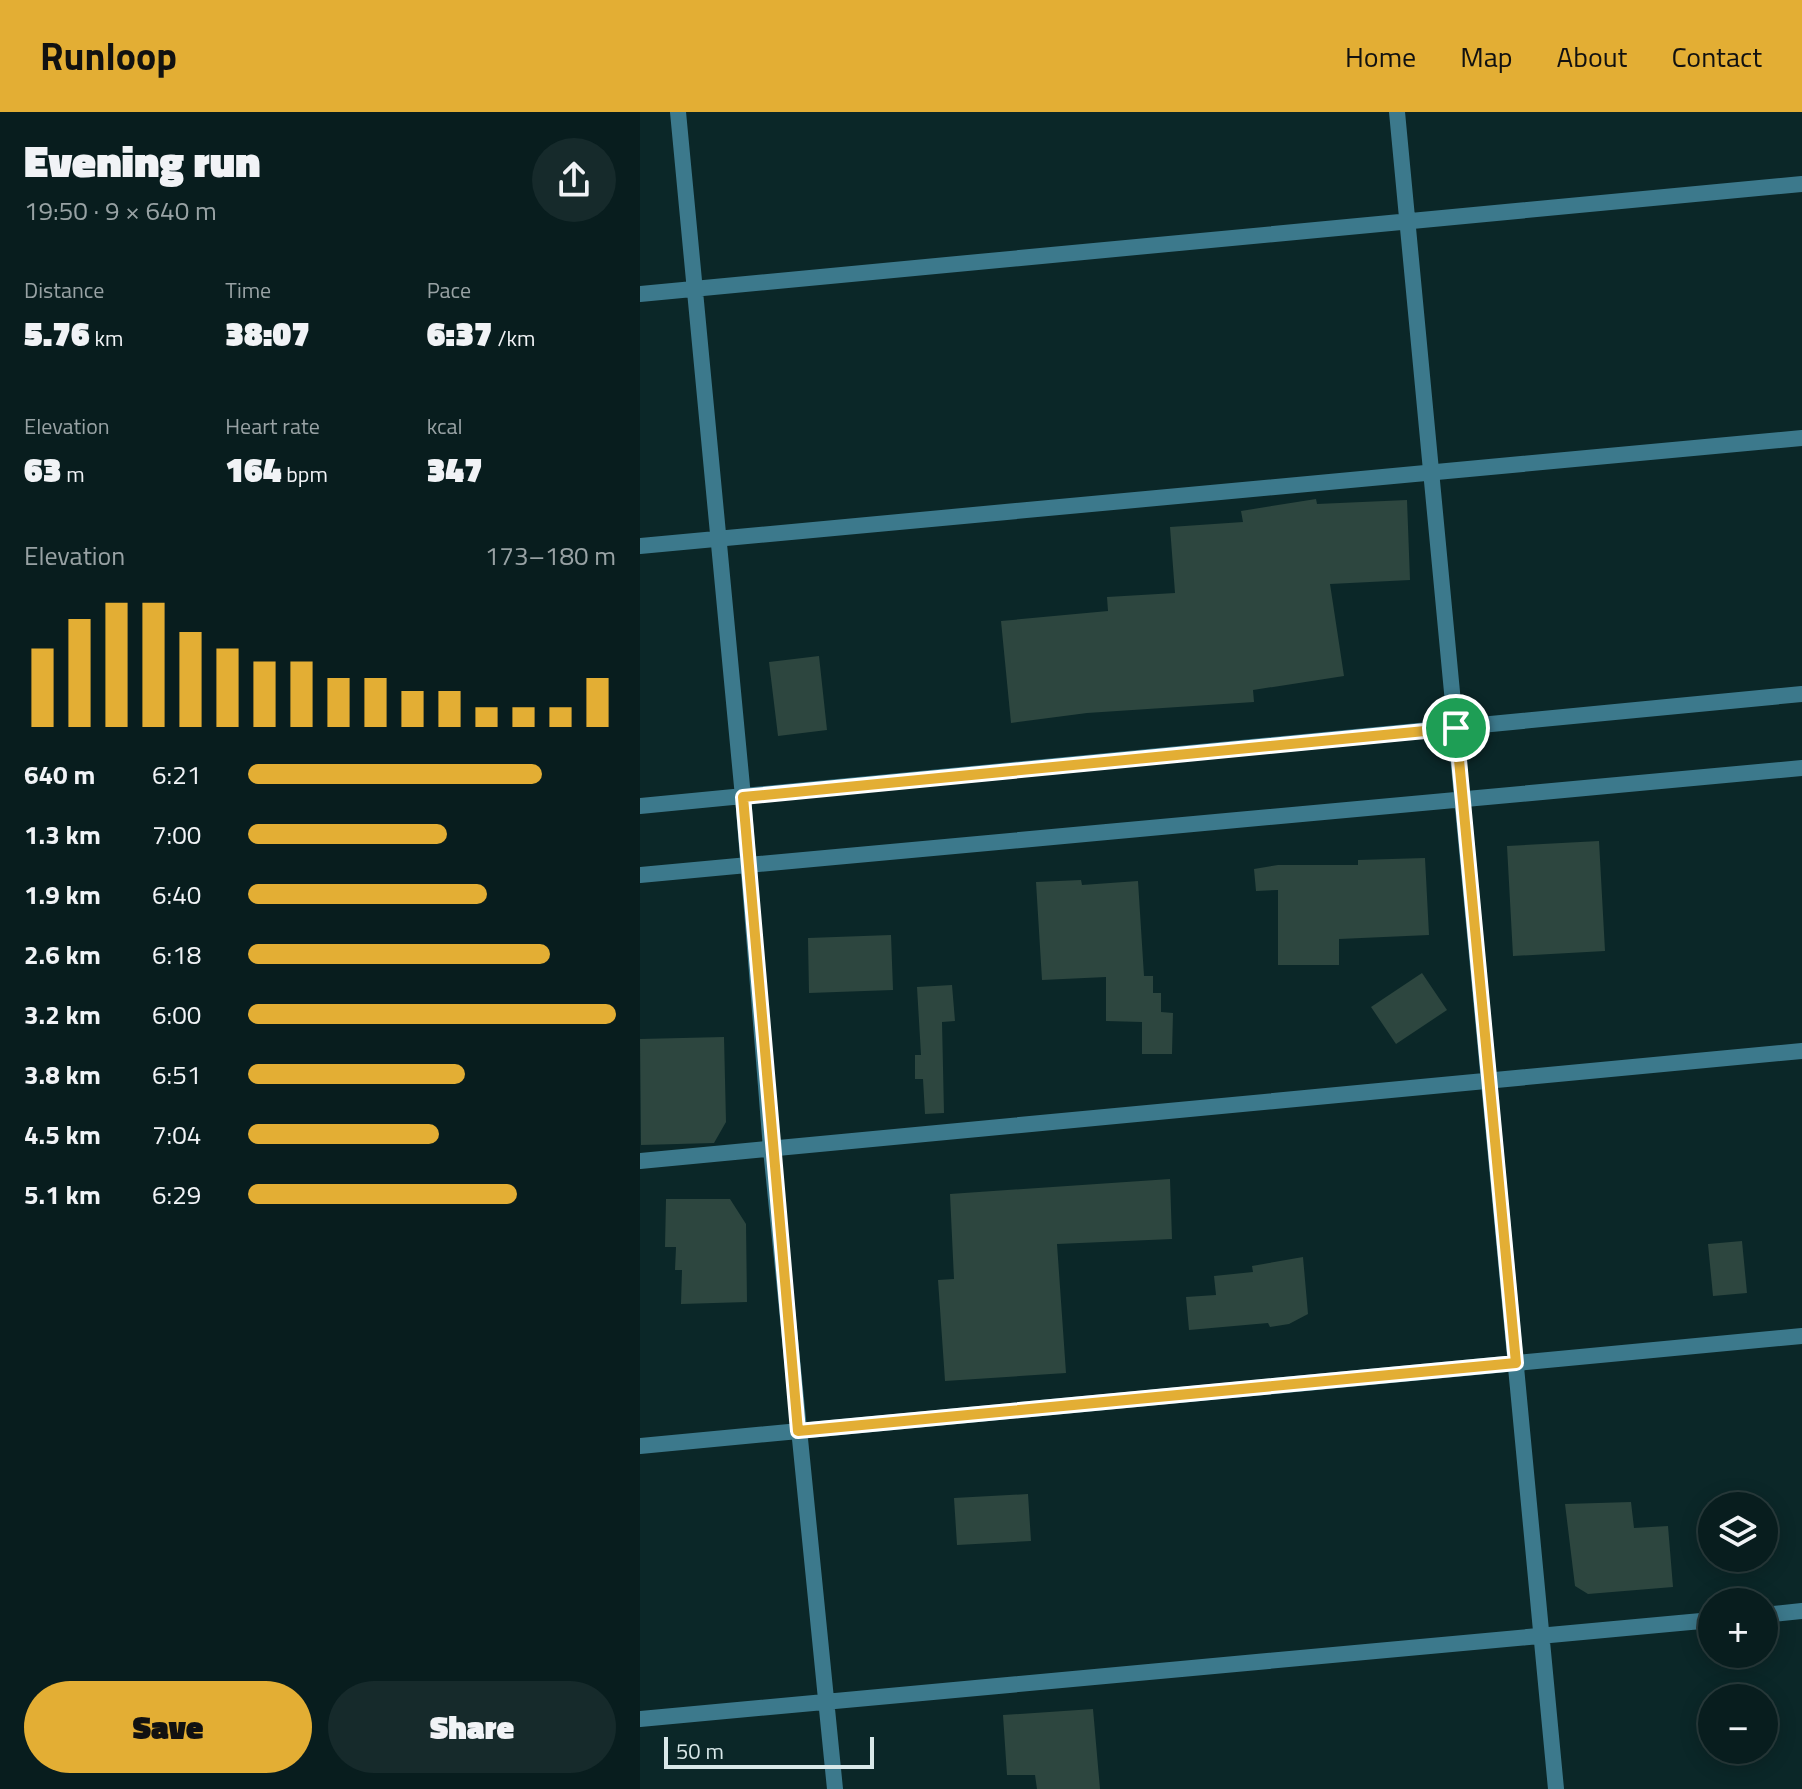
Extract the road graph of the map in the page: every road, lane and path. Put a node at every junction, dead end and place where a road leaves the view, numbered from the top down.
1 (678, 112) edge
2 (1397, 112) edge
3 (1802, 184) edge
4 (1408, 221) junction
5 (693, 289) junction
6 (640, 294) edge
7 (1802, 438) edge
8 (1431, 472) junction
9 (718, 539) junction
10 (640, 546) edge
11 (1802, 694) edge
12 (1456, 728) junction
13 (1802, 768) edge
14 (743, 797) junction
15 (1462, 799) junction
16 (640, 806) edge
17 (748, 864) junction
18 (640, 875) edge
19 (1802, 1051) edge
20 (1489, 1081) junction
21 (771, 1149) junction
22 (640, 1161) edge
23 (1802, 1336) edge
24 (1516, 1363) junction
25 (798, 1431) junction
26 (640, 1446) edge
27 (1802, 1611) edge
28 (1778, 1614) edge
29 (1698, 1621) edge
30 (1542, 1636) junction
31 (828, 1702) junction
32 (640, 1719) edge
33 (835, 1789) edge
34 (1556, 1789) edge

1 - 5 street
2 - 4 street
3 - 4 street
4 - 5 street
4 - 8 street
5 - 6 street
5 - 9 street
7 - 8 street
8 - 9 street
8 - 12 street
9 - 10 street
9 - 14 street
11 - 12 street
12 - 14 street
12 - 15 street
13 - 15 street
14 - 16 street
14 - 17 street
15 - 17 street
15 - 20 street
17 - 18 street
17 - 21 street
19 - 20 street
20 - 21 street
20 - 24 street
21 - 22 street
21 - 25 street
23 - 24 street
24 - 25 street
24 - 30 street
25 - 26 street
25 - 31 street
27 - 28 street
29 - 30 street
30 - 31 street
30 - 34 street
31 - 32 street
31 - 33 street

